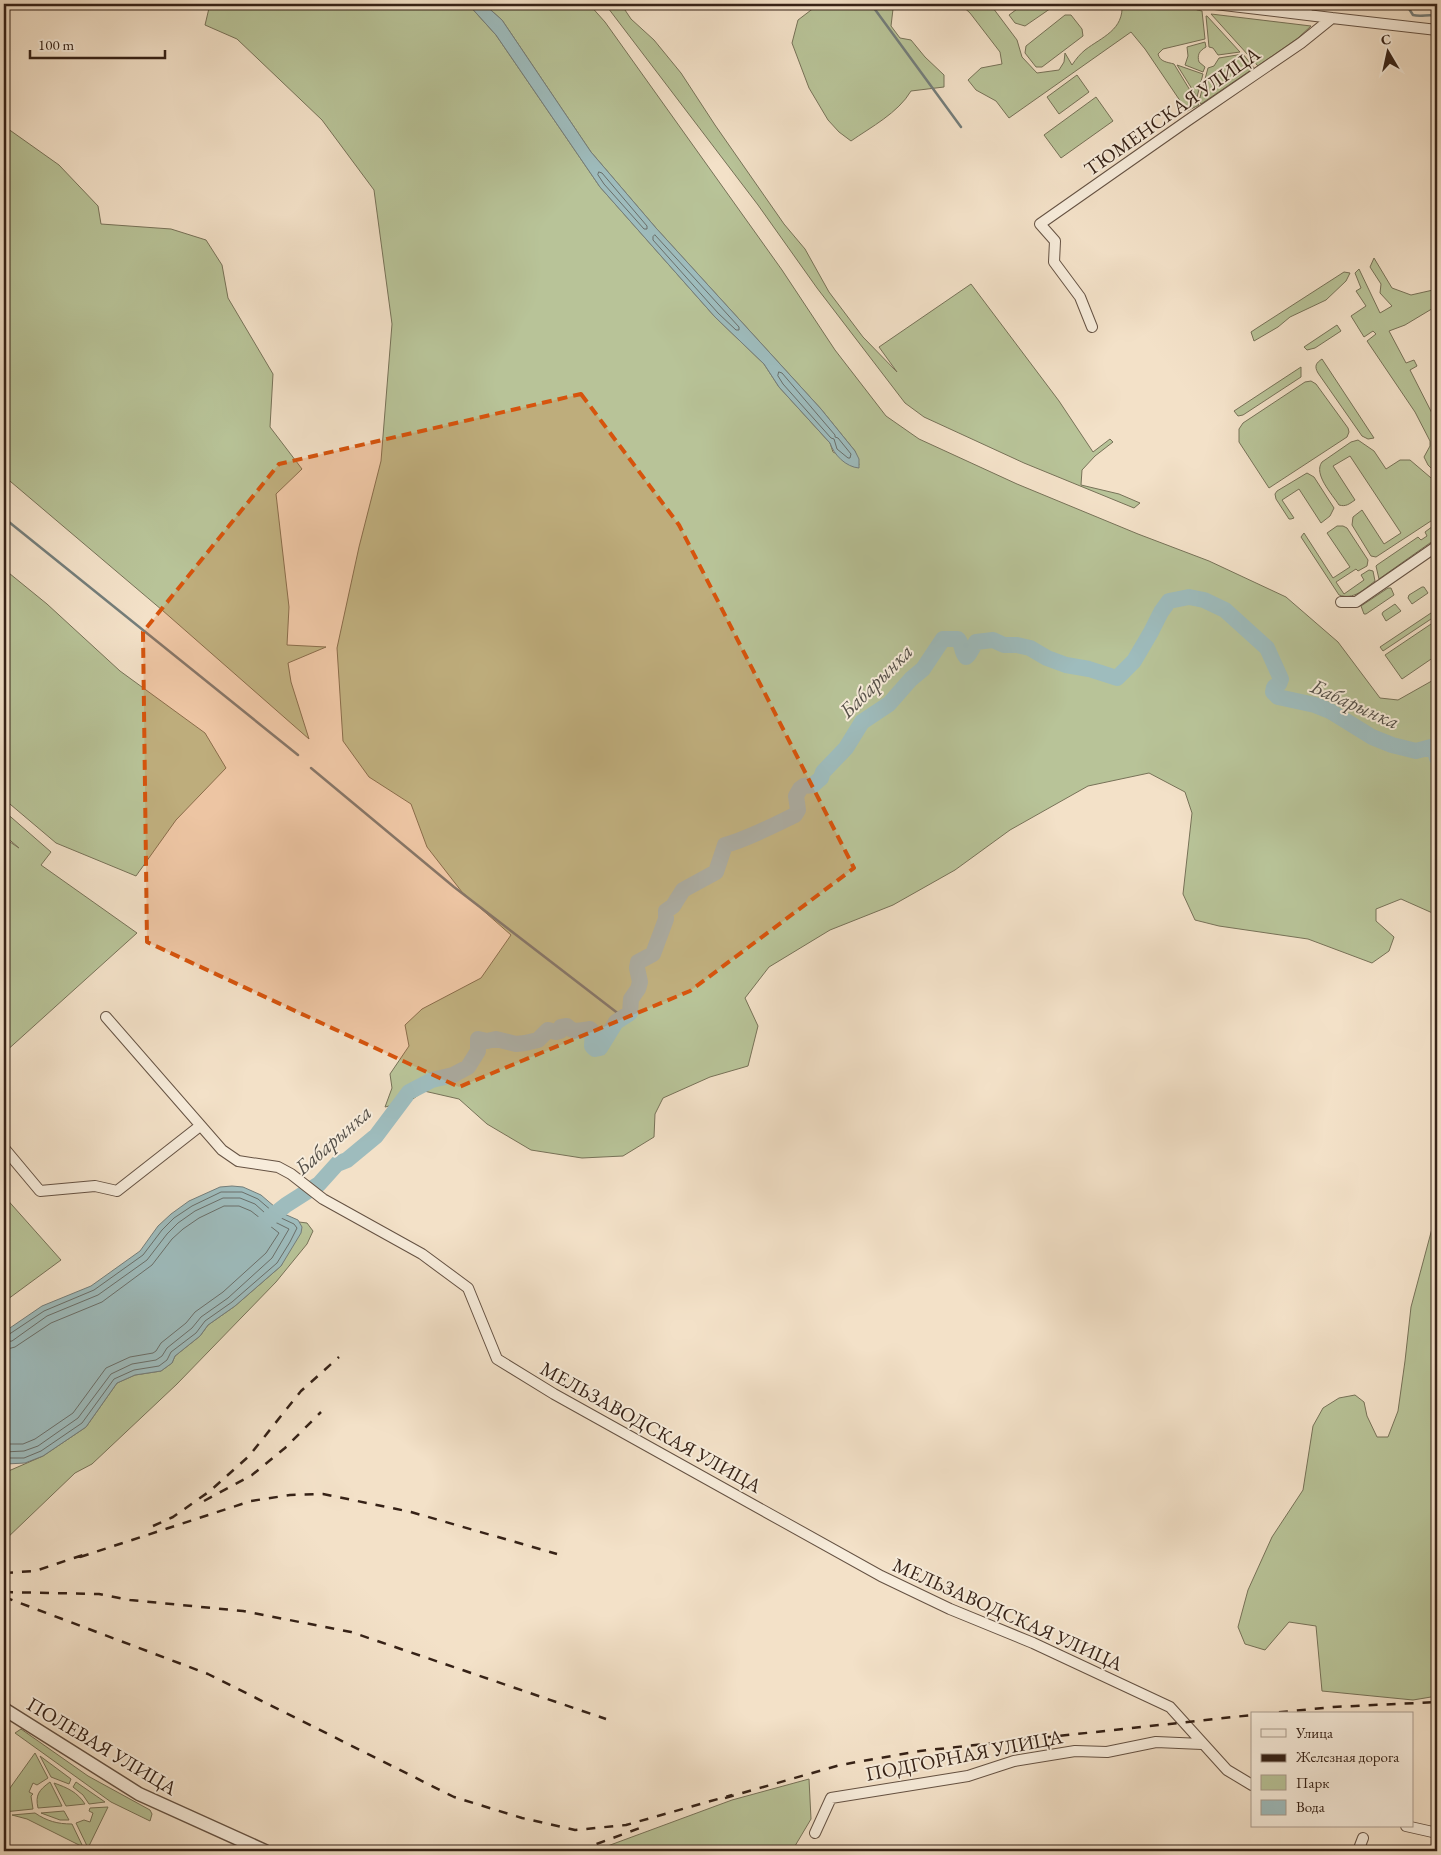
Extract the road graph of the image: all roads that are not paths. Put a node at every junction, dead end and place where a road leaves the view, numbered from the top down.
1 (1215, 4) edge
2 (1306, 4) edge
3 (1307, 15) junction
4 (1332, 18) junction
5 (1437, 30) edge
6 (1092, 327) dead end
7 (1437, 546) edge
8 (1341, 602) dead end
9 (106, 1017) dead end
10 (200, 1126) junction
11 (4, 1148) edge
12 (4, 1708) edge
13 (1202, 1744) junction
14 (1251, 1784) edge
15 (1414, 1828) edge
16 (815, 1833) dead end
17 (1437, 1833) edge
18 (1363, 1838) dead end
19 (265, 1851) edge
20 (1358, 1851) edge

1 - 3 street
2 - 3 street
3 - 4 street
4 - 5 street
4 - 6 street, ТЮМЕНСКАЯ УЛИЦА
7 - 8 street
9 - 10 street, МЕЛЬЗАВОДСКАЯ УЛИЦА
10 - 11 street
10 - 13 street, МЕЛЬЗАВОДСКАЯ УЛИЦА
12 - 19 street, ПОЛЕВАЯ УЛИЦА
13 - 14 street, МЕЛЬЗАВОДСКАЯ УЛИЦА
13 - 16 street, ПОДГОРНАЯ УЛИЦА
15 - 17 street
18 - 20 street

